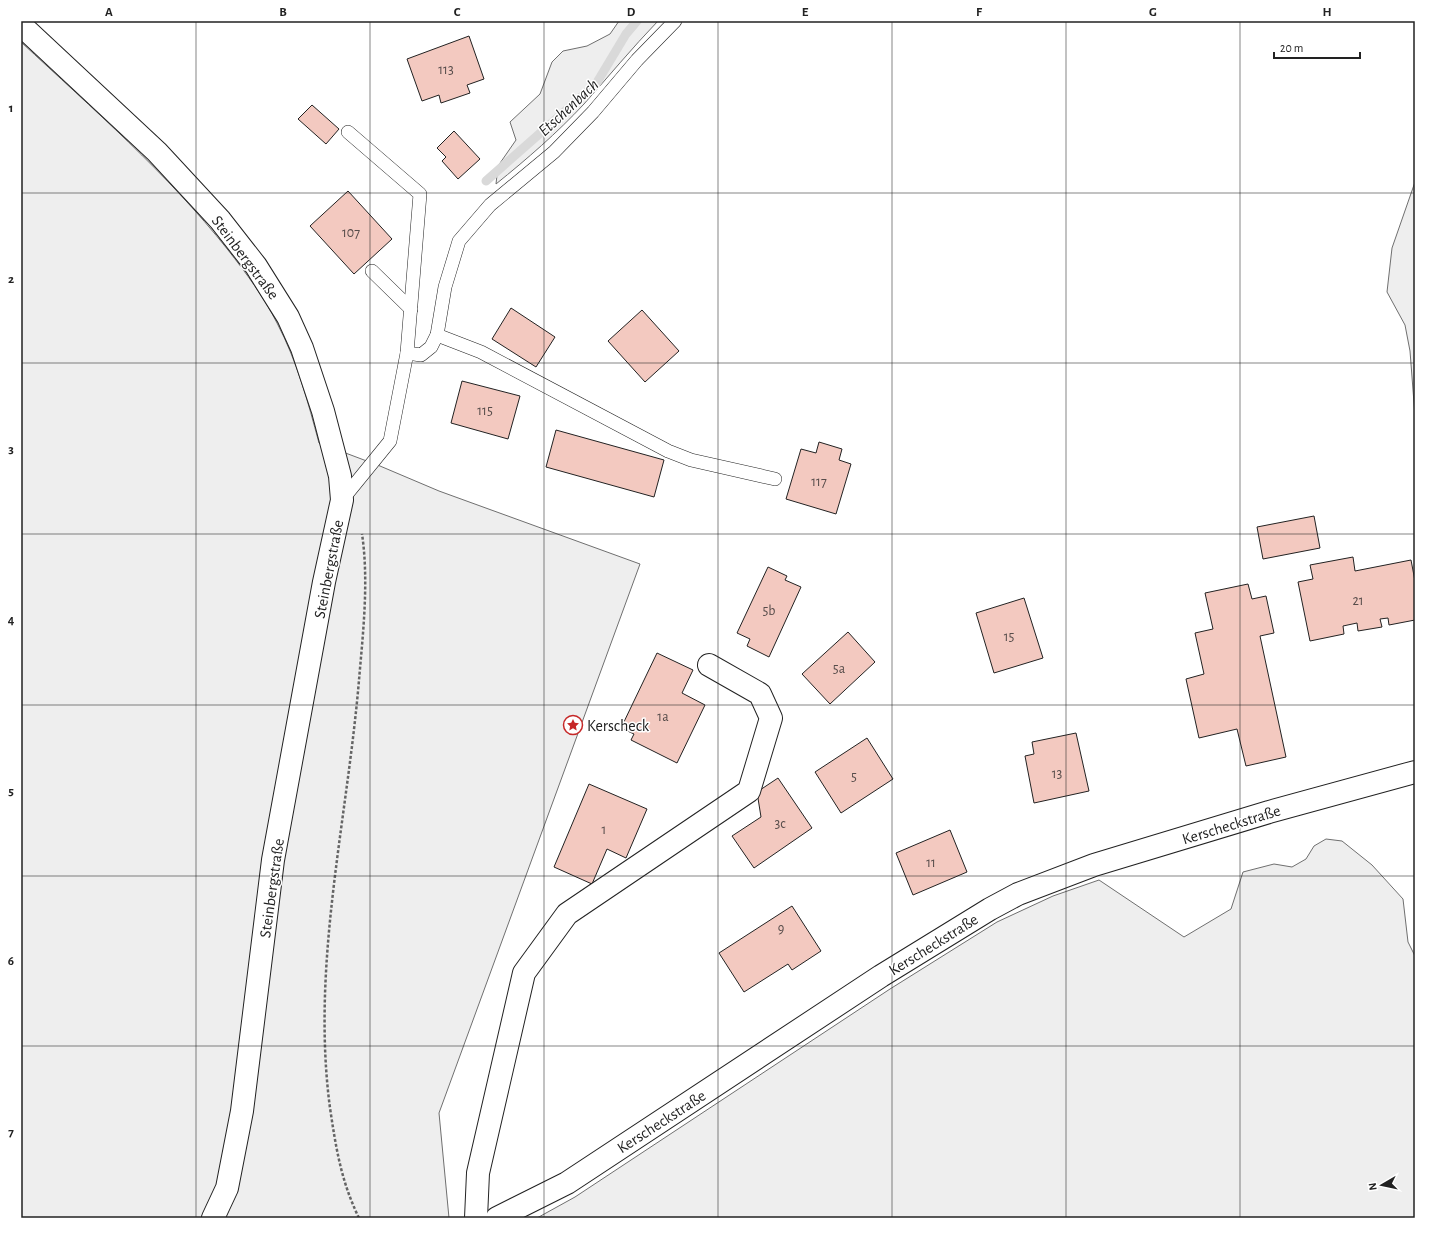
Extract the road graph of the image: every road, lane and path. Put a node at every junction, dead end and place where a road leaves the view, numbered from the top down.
1 (675, 21) edge
2 (21, 25) edge
3 (348, 132) dead end
4 (372, 271) dead end
5 (411, 309) junction
6 (437, 335) junction
7 (407, 353) junction
8 (775, 479) dead end
9 (345, 498) junction
10 (709, 665) dead end
11 (1415, 772) edge
12 (213, 1218) edge
13 (359, 1218) edge
14 (476, 1218) edge
15 (497, 1218) edge

1 - 6 lane
2 - 9 street, Steinbergstraße
3 - 5 lane
4 - 5 lane
5 - 7 lane
6 - 7 lane
6 - 8 lane
7 - 9 lane
9 - 12 street, Steinbergstraße
9 - 13 path
10 - 14 street
11 - 15 street, Kerscheckstraße

